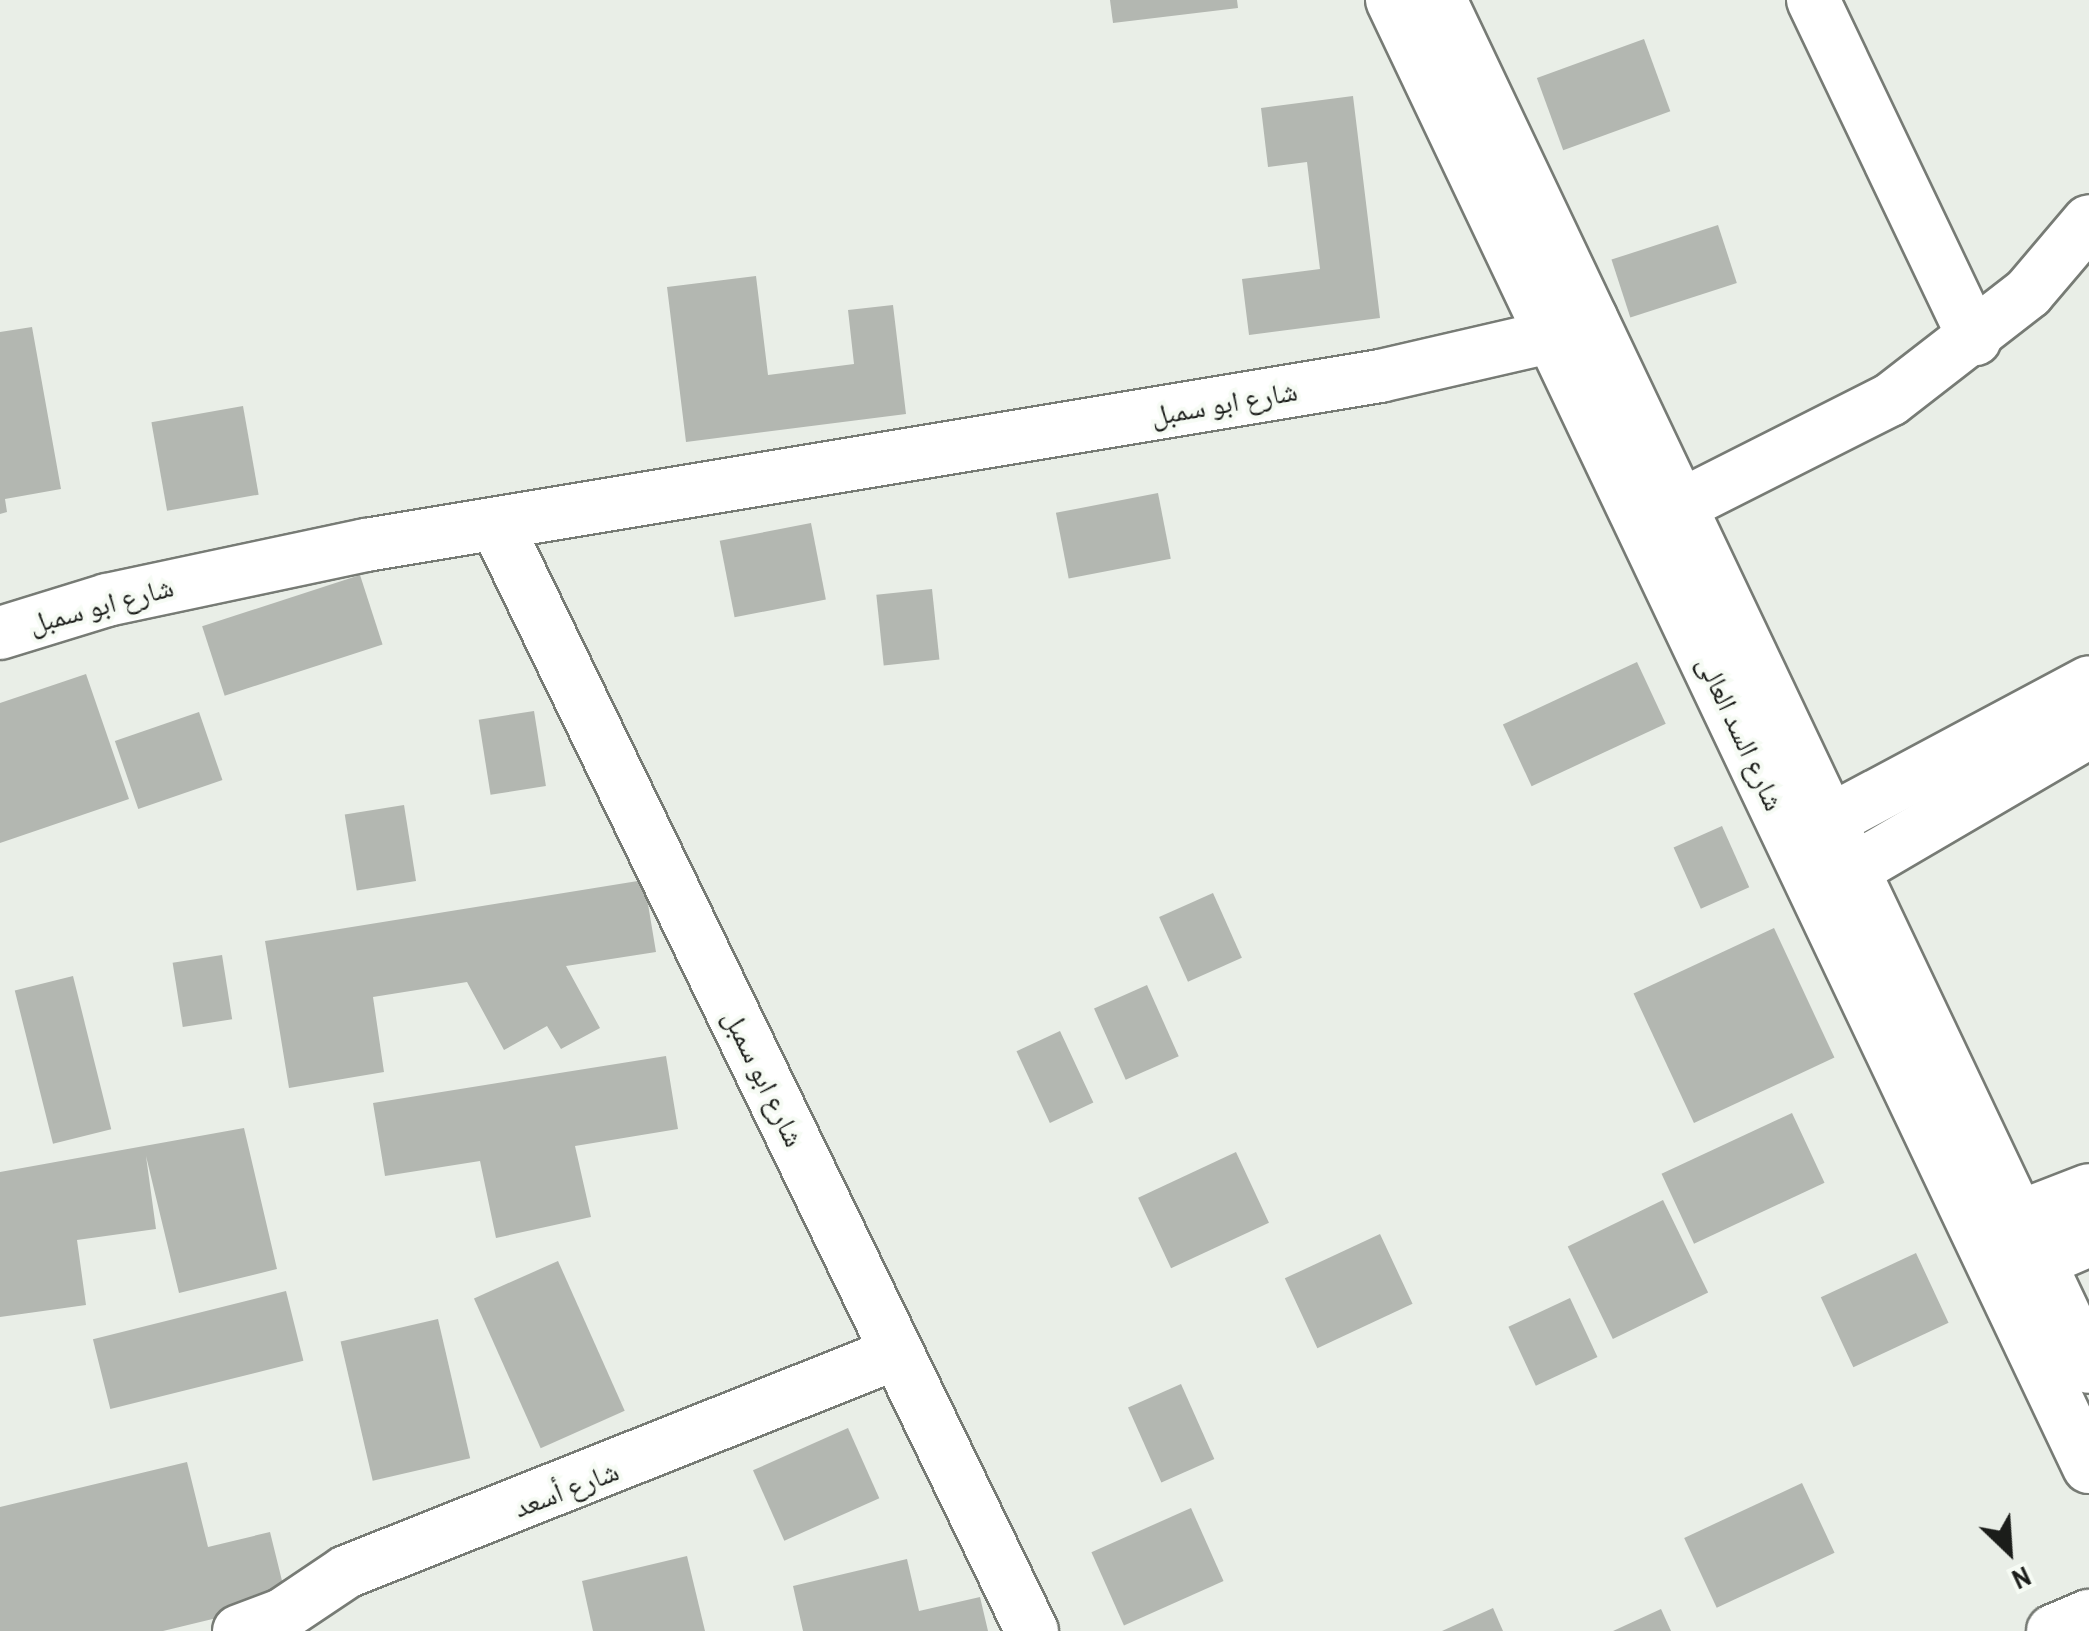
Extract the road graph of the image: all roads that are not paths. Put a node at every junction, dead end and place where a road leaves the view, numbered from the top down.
1 (1392, 0) edge
2 (1440, 0) edge
3 (1813, 0) edge
4 (2089, 221) edge
5 (1574, 327) junction
6 (1975, 339) junction
7 (1662, 517) junction
8 (497, 526) junction
9 (0, 632) edge
10 (2089, 682) edge
11 (2089, 732) edge
12 (1812, 830) junction
13 (1836, 881) junction
14 (2089, 1190) edge
15 (2089, 1240) edge
16 (2009, 1247) junction
17 (897, 1354) junction
18 (2089, 1367) edge
19 (2089, 1467) edge
20 (2089, 1616) edge
21 (239, 1631) edge
22 (1032, 1631) edge
23 (2053, 1631) edge

1 - 5 street
2 - 5 street
3 - 6 street
4 - 6 street
5 - 7 street
5 - 8 street, شارع ابو سمبل
6 - 7 street
7 - 12 street
8 - 9 street, شارع ابو سمبل
8 - 17 street, شارع ابو سمبل
10 - 12 street
11 - 13 street
12 - 13 street
13 - 16 street
14 - 16 street
15 - 16 street
16 - 18 street
16 - 19 street
17 - 21 street, شارع أسعد
17 - 22 street, شارع ابو سمبل
20 - 23 street

